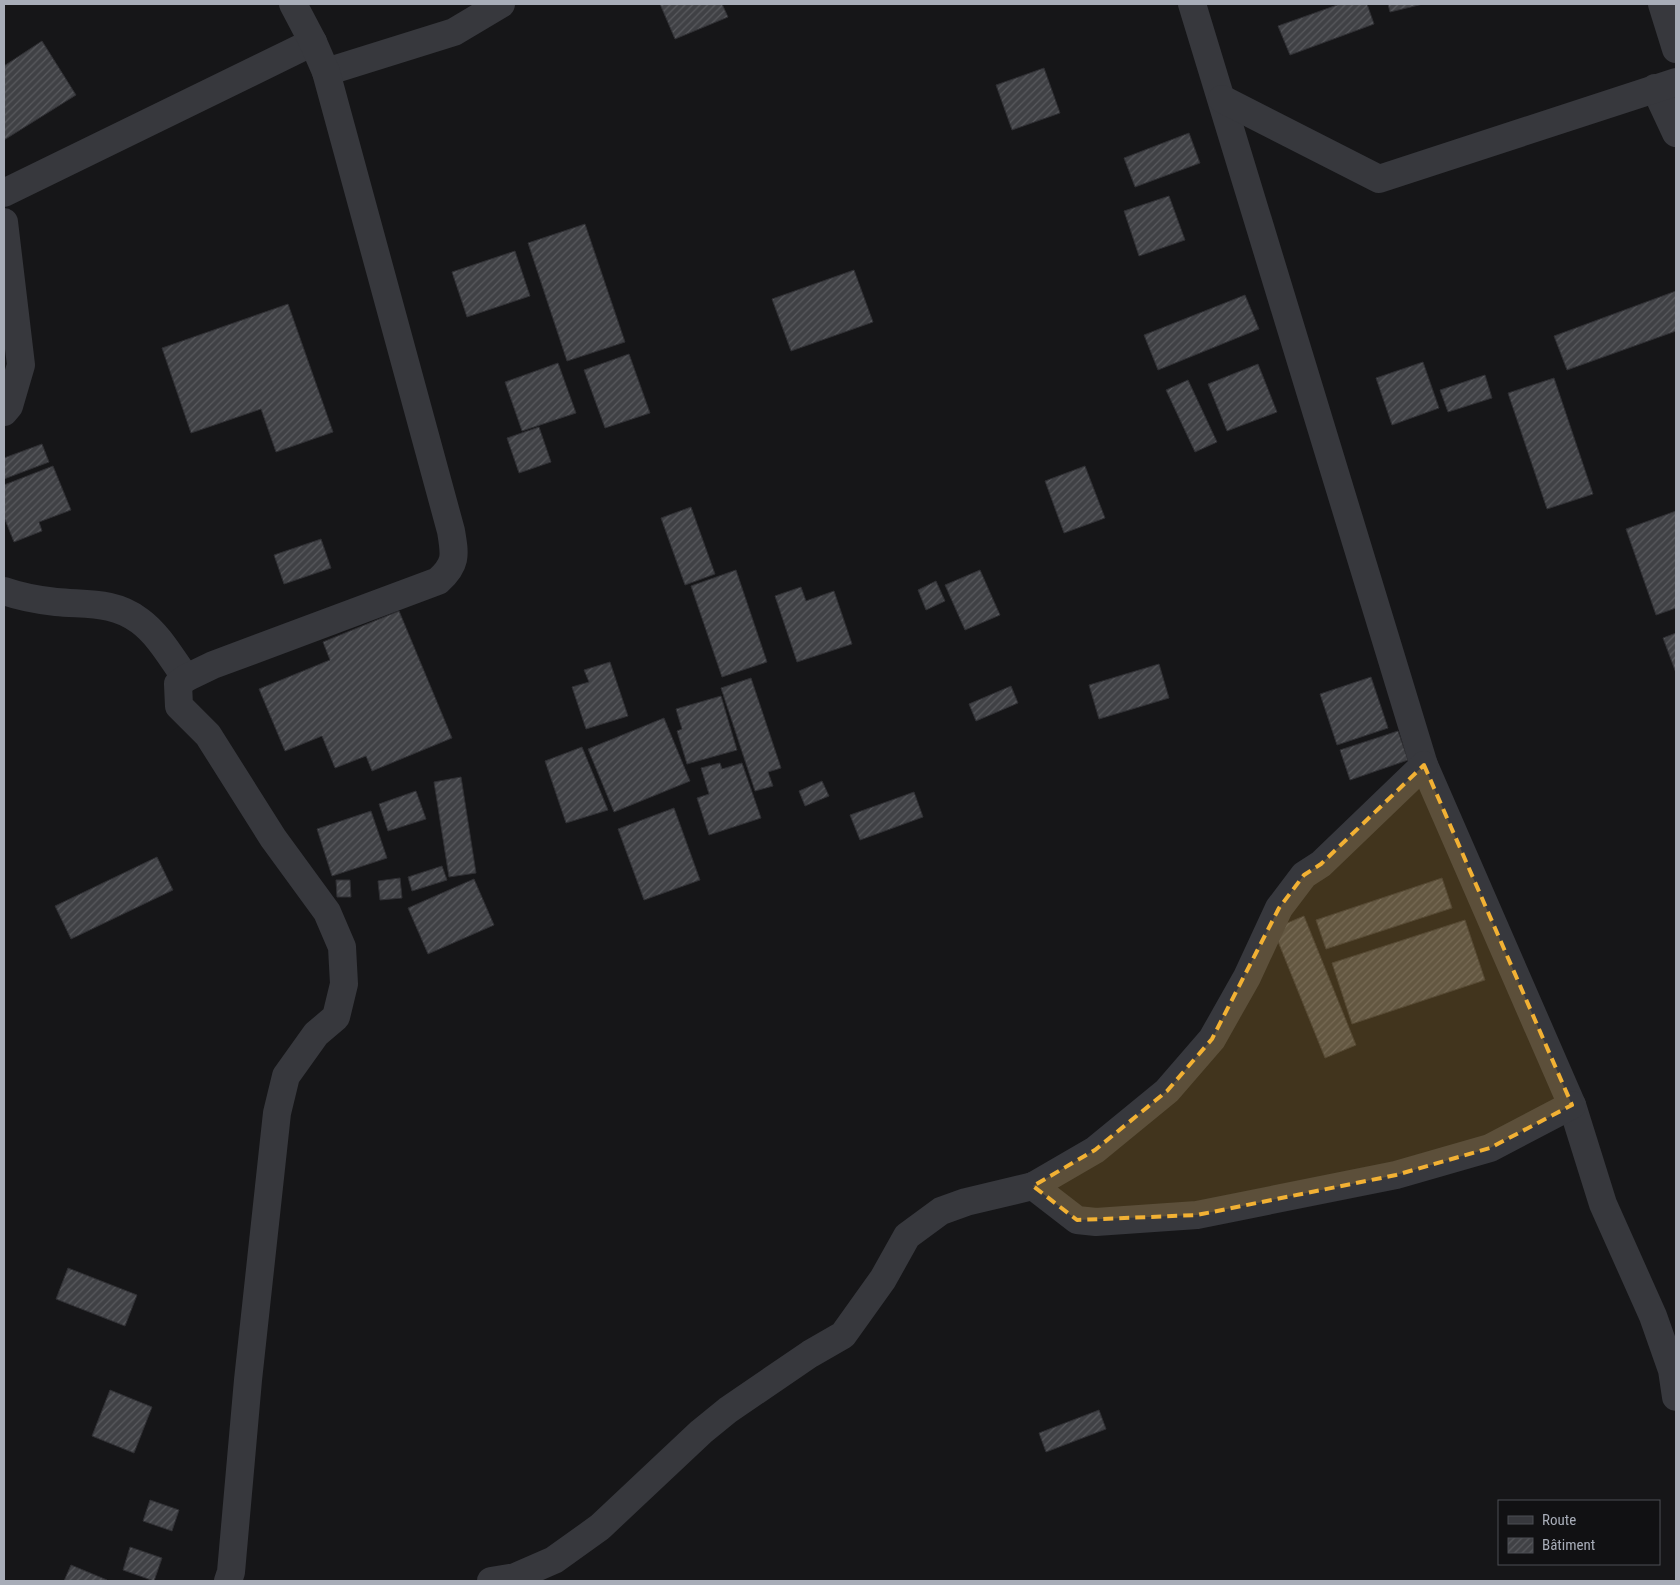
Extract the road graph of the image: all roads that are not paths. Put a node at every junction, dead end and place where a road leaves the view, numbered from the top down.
1 (293, 4) edge
2 (501, 4) edge
3 (1192, 4) edge
4 (1662, 4) edge
5 (313, 42) junction
6 (1676, 49) edge
7 (326, 72) junction
8 (1666, 85) edge
9 (1222, 99) junction
10 (1676, 133) edge
11 (4, 193) edge
12 (4, 222) edge
13 (4, 412) edge
14 (4, 591) edge
15 (186, 678) junction
16 (1424, 765) junction
17 (1572, 1105) junction
18 (1034, 1186) junction
19 (1676, 1397) edge
20 (558, 1571) edge
21 (228, 1581) edge
22 (492, 1581) edge

1 - 5 street
2 - 7 street
3 - 9 street
4 - 6 street
5 - 7 street
5 - 11 street
7 - 15 street
8 - 9 street
8 - 10 street
9 - 16 street
12 - 13 street
14 - 15 street
15 - 21 street
16 - 17 street
16 - 18 street
17 - 18 street
17 - 19 street
18 - 20 street
20 - 22 street

